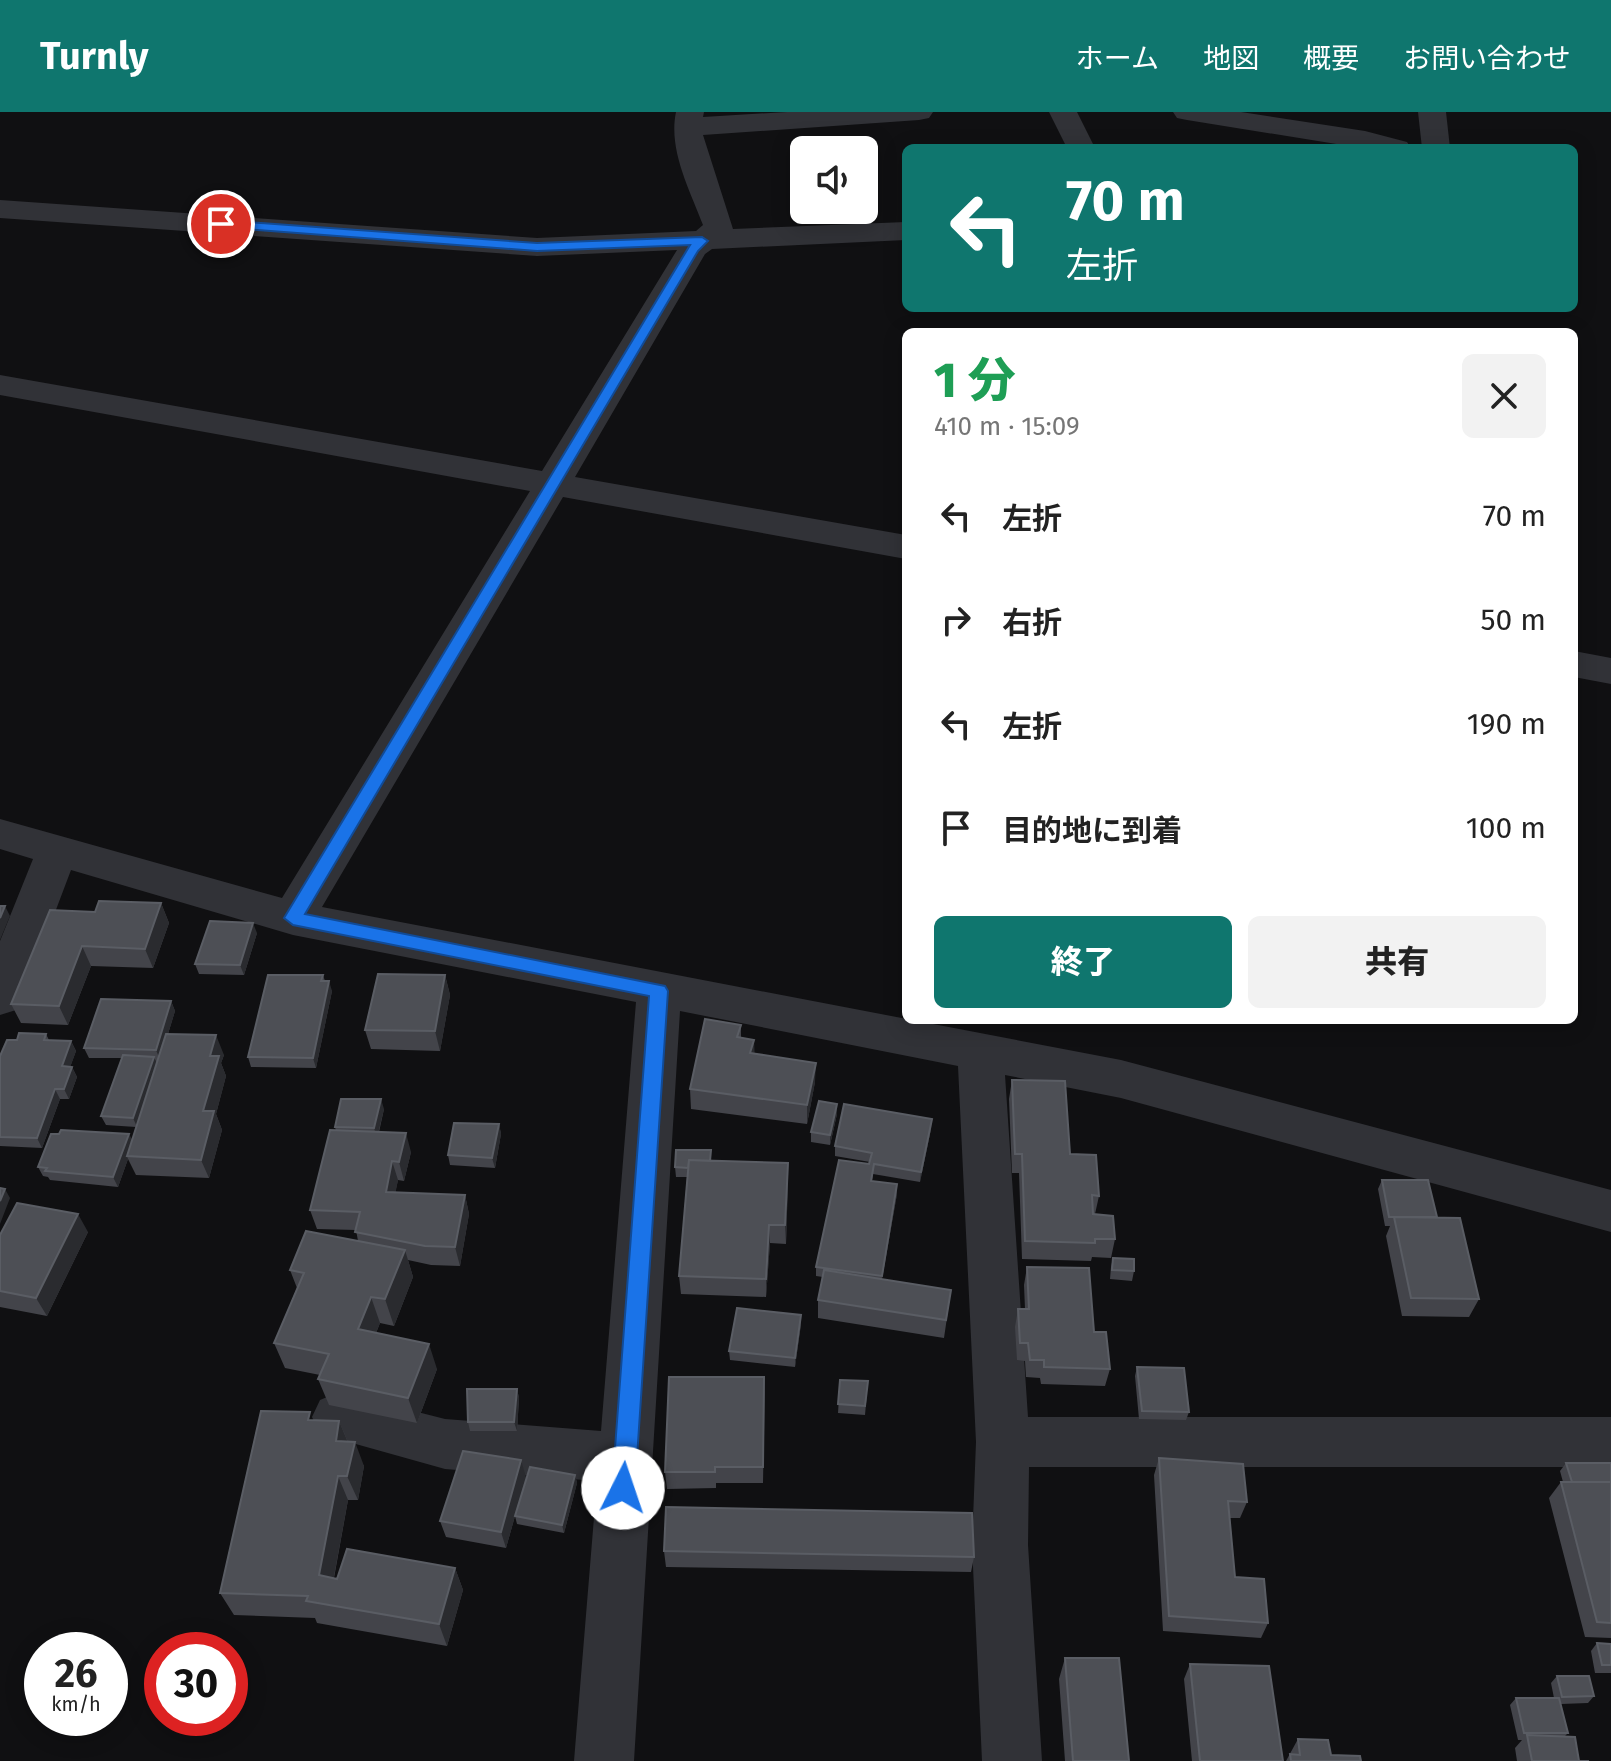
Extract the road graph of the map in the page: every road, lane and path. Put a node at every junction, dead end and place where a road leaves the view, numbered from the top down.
1 (919, 112) edge
2 (1063, 112) edge
3 (1187, 112) edge
4 (1432, 112) edge
5 (689, 120) edge
6 (1079, 144) edge
7 (1381, 144) edge
8 (1436, 144) edge
9 (0, 209) edge
10 (902, 231) edge
11 (702, 241) junction
12 (0, 385) edge
13 (551, 484) junction
14 (902, 546) edge
15 (1578, 665) edge
16 (1611, 671) edge
17 (0, 834) edge
18 (57, 851) junction
19 (293, 918) junction
20 (659, 991) junction
21 (0, 997) edge
22 (980, 1052) junction
23 (1611, 1211) edge
24 (339, 1417) edge
25 (1003, 1442) junction
26 (1611, 1442) edge
27 (625, 1458) junction
28 (604, 1761) edge
29 (1012, 1761) edge

1 - 5 street
2 - 6 street
3 - 7 street
4 - 8 street
5 - 11 street
9 - 11 street
10 - 11 street
11 - 13 street
12 - 13 street
13 - 14 street
13 - 19 street
15 - 16 street
17 - 18 street
18 - 19 street
18 - 21 street
19 - 20 street
20 - 22 street
20 - 27 street
22 - 23 street
22 - 25 street
24 - 27 street
25 - 26 street
25 - 29 street
27 - 28 street

